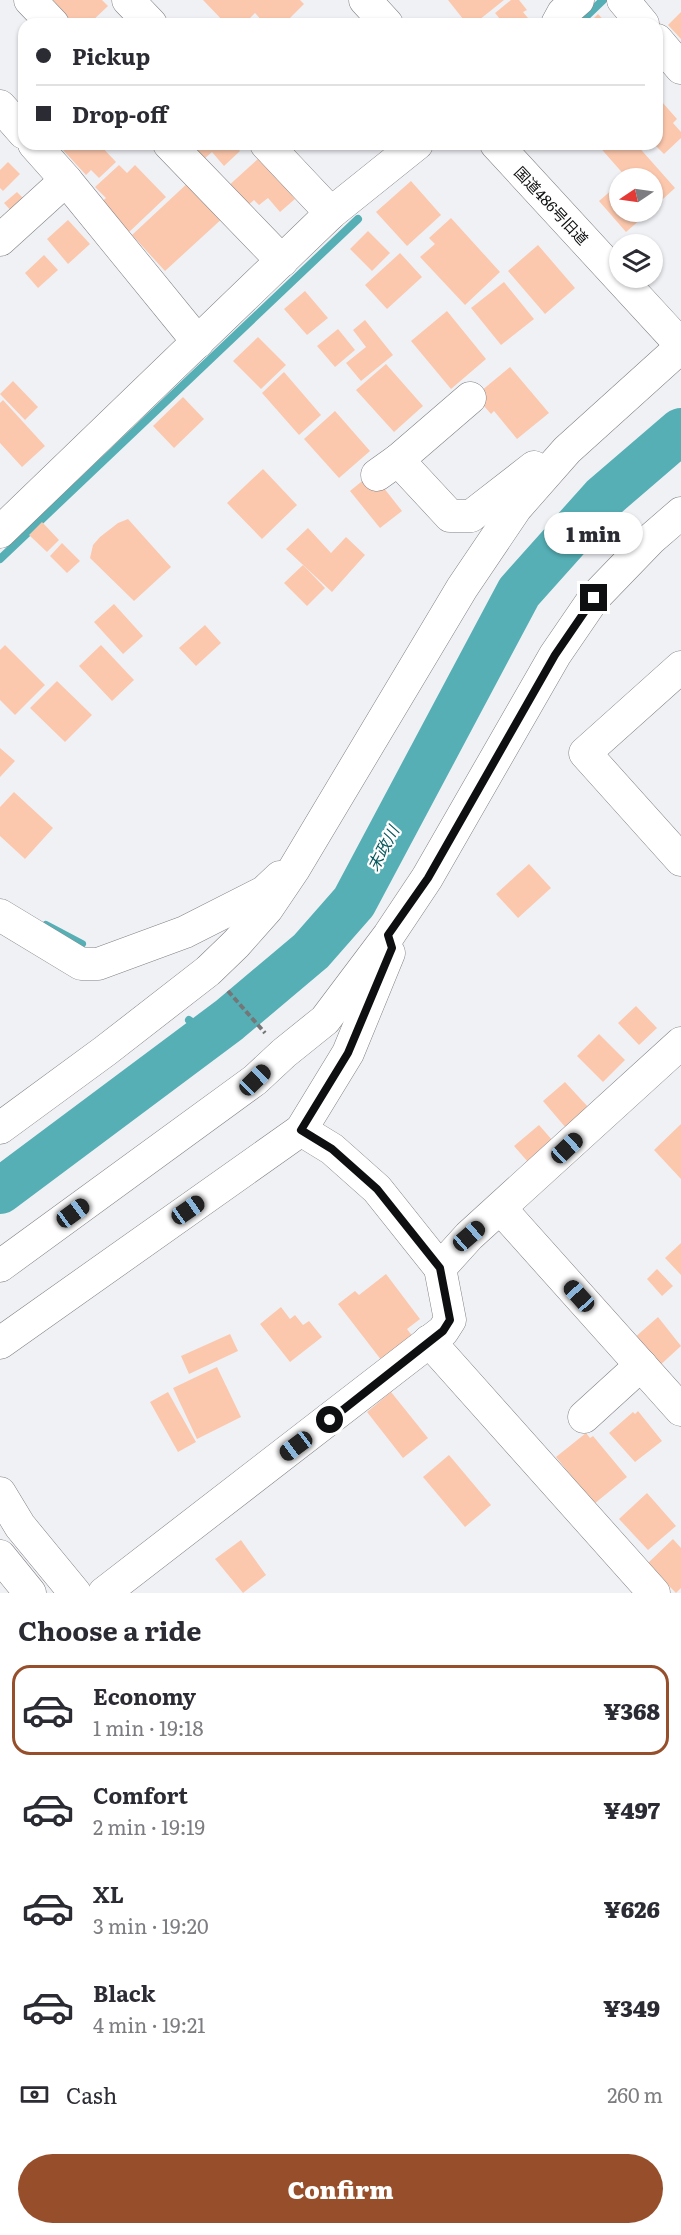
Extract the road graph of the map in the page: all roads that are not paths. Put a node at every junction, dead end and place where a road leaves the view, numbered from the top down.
1 (30, 0) edge
2 (128, 0) edge
3 (365, 0) edge
4 (578, 0) edge
5 (623, 0) edge
6 (47, 18) edge
7 (145, 18) edge
8 (382, 18) edge
9 (560, 18) edge
10 (638, 18) edge
11 (663, 47) edge
12 (681, 68) edge
13 (0, 106) edge
14 (18, 126) edge
15 (39, 150) edge
16 (175, 150) edge
17 (272, 150) edge
18 (410, 150) edge
19 (501, 150) edge
20 (66, 180) junction
21 (331, 213) junction
22 (0, 240) edge
23 (282, 261) junction
24 (198, 342) junction
25 (681, 346) edge
26 (470, 398) dead end
27 (567, 450) junction
28 (681, 513) edge
29 (0, 532) edge
30 (681, 667) edge
31 (681, 860) edge
32 (294, 869) junction
33 (0, 915) edge
34 (388, 935) junction
35 (681, 1042) edge
36 (0, 1128) edge
37 (301, 1130) junction
38 (501, 1209) junction
39 (0, 1266) edge
40 (440, 1268) junction
41 (429, 1341) junction
42 (0, 1342) edge
43 (641, 1365) junction
44 (681, 1410) edge
45 (584, 1417) dead end
46 (0, 1493) edge
47 (0, 1556) edge
48 (30, 1593) edge
49 (75, 1593) edge
50 (104, 1593) edge
51 (654, 1593) edge

1 - 6 street
2 - 7 street
3 - 8 street
4 - 9 street
5 - 10 street
11 - 12 street
13 - 14 street
15 - 20 street
16 - 23 street
17 - 21 street
18 - 21 street
19 - 25 street, 国道486号旧道
20 - 22 street
20 - 24 street
21 - 23 street
23 - 24 street
24 - 29 street
25 - 27 street
26 - 27 street
27 - 32 street
28 - 34 street
30 - 31 street
32 - 33 street
32 - 36 street
34 - 37 street
34 - 39 street
35 - 38 street
37 - 40 street
37 - 42 street
38 - 40 street
38 - 43 street
40 - 41 street
41 - 50 street
41 - 51 street
43 - 44 street
43 - 45 street
46 - 49 street
47 - 48 street

